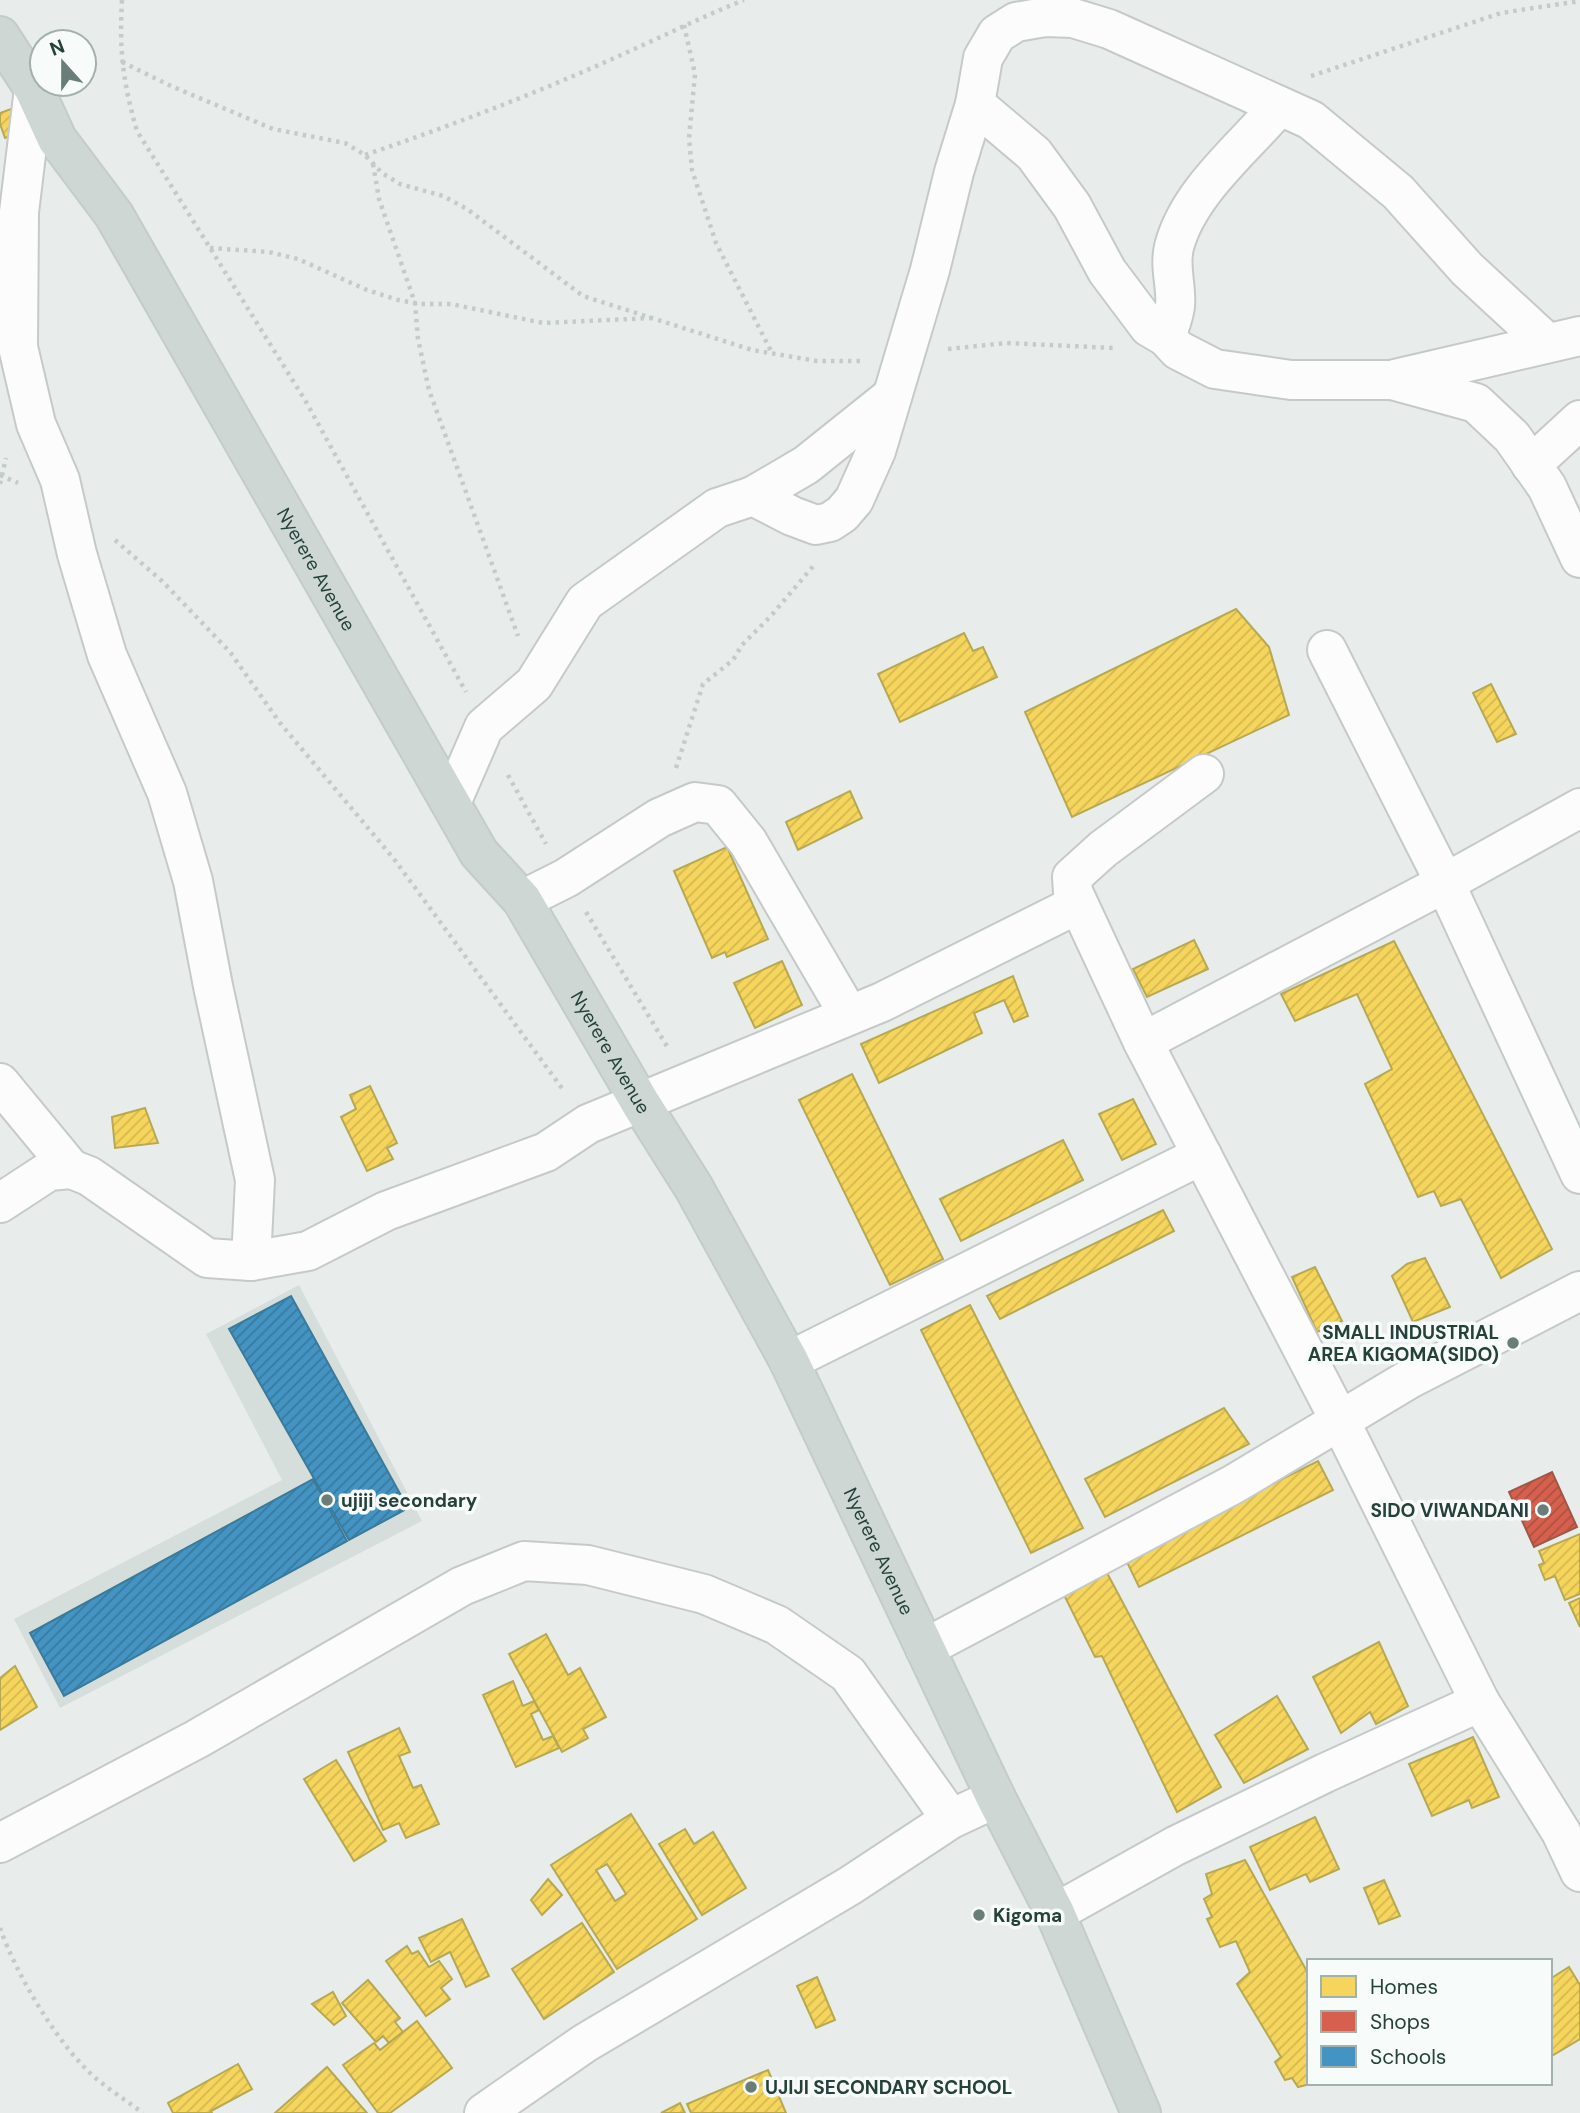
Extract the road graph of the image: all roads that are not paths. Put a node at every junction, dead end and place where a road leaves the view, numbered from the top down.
1 (0, 36) edge
2 (28, 80) edge
3 (33, 98) edge
4 (38, 98) edge
5 (1266, 100) junction
6 (975, 104) junction
7 (1166, 337) junction
8 (1564, 340) edge
9 (1392, 380) junction
10 (891, 397) junction
11 (1580, 420) edge
12 (1531, 465) junction
13 (753, 496) junction
14 (1580, 558) edge
15 (1327, 650) dead end
16 (1204, 774) dead end
17 (451, 803) junction
18 (1580, 808) edge
19 (1445, 883) junction
20 (522, 900) junction
21 (1078, 904) junction
22 (849, 1015) junction
23 (1143, 1042) junction
24 (0, 1083) edge
25 (640, 1104) junction
26 (1202, 1154) junction
27 (71, 1169) junction
28 (1580, 1174) edge
29 (0, 1203) edge
30 (250, 1261) junction
31 (1580, 1291) edge
32 (789, 1362) junction
33 (1339, 1419) junction
34 (925, 1648) junction
35 (1480, 1702) junction
36 (996, 1798) junction
37 (951, 1819) junction
38 (1571, 1827) edge
39 (0, 1843) edge
40 (1580, 1872) edge
41 (1055, 1913) junction
42 (505, 2107) edge
43 (1140, 2113) edge

1 - 2 main road, Nyerere Avenue
3 - 30 street
4 - 17 main road, Nyerere Avenue
5 - 6 street
5 - 7 street
5 - 8 street
6 - 7 street
6 - 10 street
7 - 9 street
8 - 9 street
9 - 12 street
10 - 13 street
10 - 13 street
11 - 12 street
12 - 14 street
13 - 17 street
15 - 19 street
16 - 21 street
17 - 20 main road, Nyerere Avenue
18 - 19 street
19 - 23 street
19 - 28 street
20 - 22 street
20 - 25 main road, Nyerere Avenue
21 - 22 street
21 - 23 street
22 - 25 street
23 - 26 street
24 - 27 street
25 - 30 street
25 - 32 main road, Nyerere Avenue
26 - 32 street
26 - 33 street
27 - 29 street
27 - 30 street
31 - 33 street
32 - 34 main road, Nyerere Avenue
33 - 34 street
33 - 35 street
34 - 36 main road, Nyerere Avenue
35 - 38 street
35 - 41 street
36 - 37 street
36 - 41 main road, Nyerere Avenue
37 - 39 street
37 - 42 street
38 - 40 street
41 - 43 main road, Nyerere Avenue

